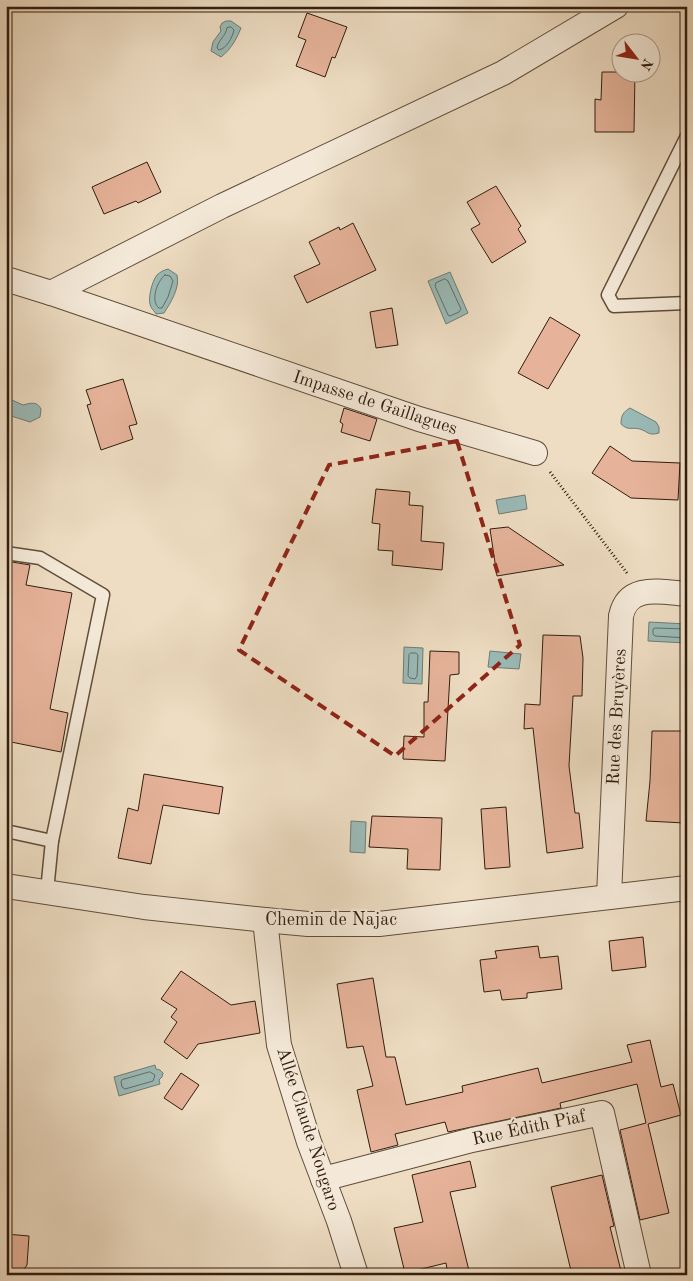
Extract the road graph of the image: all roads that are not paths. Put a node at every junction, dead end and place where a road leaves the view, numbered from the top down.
1 (616, 6) edge
2 (687, 136) edge
3 (6, 280) edge
4 (51, 294) junction
5 (687, 302) edge
6 (535, 453) road end
7 (6, 552) edge
8 (687, 594) edge
9 (6, 831) edge
10 (52, 842) junction
11 (6, 886) edge
12 (687, 888) edge
13 (47, 891) junction
14 (609, 897) junction
15 (264, 920) junction
16 (324, 1179) junction
17 (356, 1275) edge
18 (639, 1275) edge

1 - 4 street
2 - 5 lane
3 - 4 street, Impasse de Gaillagues
4 - 6 street, Impasse de Gaillagues
7 - 10 lane
8 - 14 street, Rue des Bruyères
9 - 10 lane
10 - 13 lane
11 - 13 street, Chemin de Najac
12 - 14 street, Chemin de Najac
13 - 15 street, Chemin de Najac
14 - 15 street, Chemin de Najac
15 - 16 street, Allée Claude Nougaro
16 - 17 street, Allée Claude Nougaro
16 - 18 street, Rue Édith Piaf

